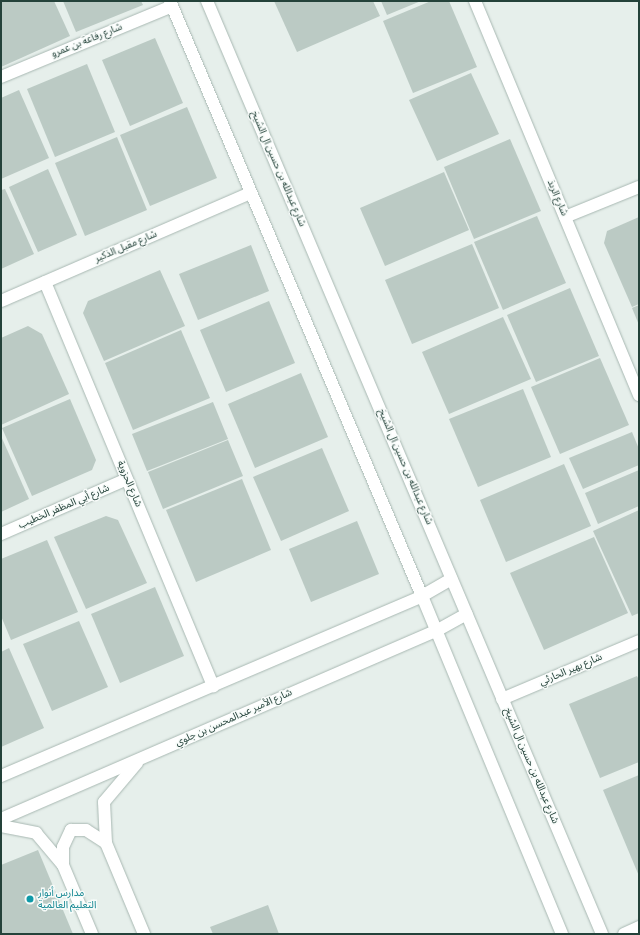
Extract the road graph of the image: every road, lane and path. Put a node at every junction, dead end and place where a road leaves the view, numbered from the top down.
1 (207, 1) edge
2 (475, 1) edge
3 (171, 3) edge
4 (1, 76) edge
5 (639, 187) edge
6 (251, 193) junction
7 (565, 217) junction
8 (45, 282) junction
9 (1, 301) edge
10 (639, 395) edge
11 (127, 479) junction
12 (1, 534) edge
13 (452, 579) junction
14 (422, 596) junction
15 (466, 614) junction
16 (436, 630) junction
17 (639, 641) edge
18 (213, 686) junction
19 (502, 699) junction
20 (139, 760) junction
21 (1, 776) edge
22 (1, 819) edge
23 (1, 826) edge
24 (106, 843) junction
25 (63, 865) junction
26 (639, 927) edge
27 (92, 934) edge
28 (144, 934) edge
29 (562, 934) edge
30 (602, 934) edge
31 (624, 934) edge

1 - 13 street, شارع عبدالله بن حسين ال الشيخ
2 - 7 street, شارع الربذ
3 - 4 street, شارع رفاعة بن عمرو
3 - 6 street
5 - 7 street
6 - 8 street, شارع مقبل الذكير
6 - 14 street
7 - 10 street, شارع الربذ
8 - 9 street, شارع مقبل الذكير
8 - 11 street, شارع الحزوية
11 - 12 street, شارع أبي المظفر الخطيب
11 - 18 street, شارع الحزوية
13 - 14 street
13 - 15 street, شارع عبدالله بن حسين ال الشيخ
14 - 16 street
14 - 18 street
15 - 16 street, شارع الأمير عبدالمحسن بن جلوي
15 - 19 street, شارع عبدالله بن حسين ال الشيخ
16 - 20 street, شارع الأمير عبدالمحسن بن جلوي
16 - 29 street
17 - 19 street, شارع بهير الحارثي
18 - 21 street
19 - 30 street, شارع عبدالله بن حسين ال الشيخ
20 - 22 street, شارع الأمير عبدالمحسن بن جلوي
20 - 24 street
23 - 25 street
24 - 25 street
24 - 28 street
25 - 27 street
26 - 31 street

